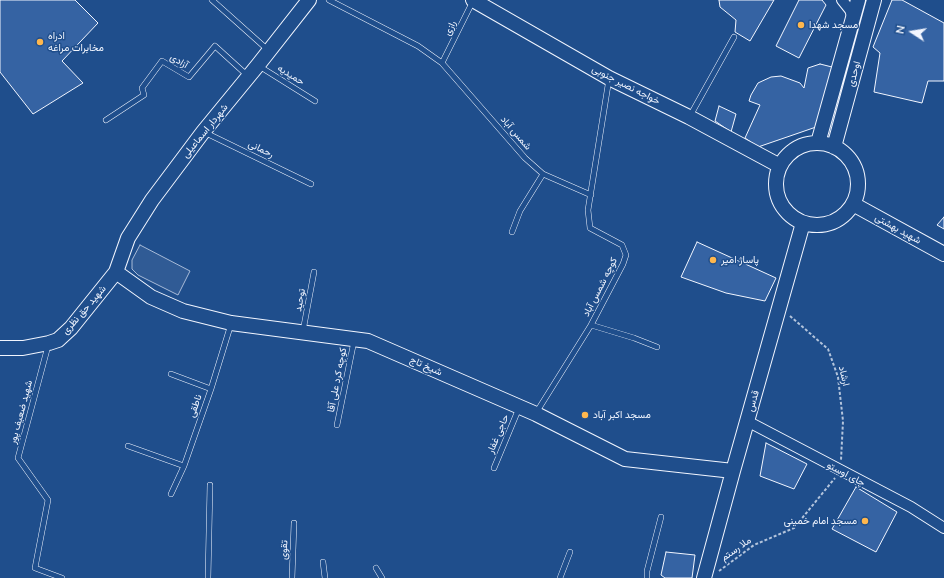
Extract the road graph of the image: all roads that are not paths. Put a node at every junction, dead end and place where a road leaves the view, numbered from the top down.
1 (212, 0) edge
2 (309, 0) edge
3 (329, 0) edge
4 (474, 0) edge
5 (842, 0) edge
6 (858, 0) edge
7 (874, 0) edge
8 (853, 18) junction
9 (734, 37) dead end
10 (269, 51) junction
11 (442, 63) junction
12 (258, 65) junction
13 (249, 77) junction
14 (609, 78) junction
15 (315, 101) dead end
16 (689, 117) junction
17 (106, 120) dead end
18 (203, 132) junction
19 (818, 143) junction
20 (834, 147) junction
21 (780, 166) junction
22 (543, 174) junction
23 (311, 184) dead end
24 (591, 195) junction
25 (853, 204) junction
26 (803, 223) junction
27 (512, 232) dead end
28 (944, 254) edge
29 (116, 272) junction
30 (314, 272) dead end
31 (231, 323) junction
32 (591, 325) junction
33 (304, 331) junction
34 (355, 338) junction
35 (49, 343) junction
36 (657, 347) dead end
37 (1, 350) edge
38 (171, 374) dead end
39 (211, 388) junction
40 (520, 407) junction
41 (536, 414) junction
42 (747, 421) junction
43 (338, 425) dead end
44 (128, 446) dead end
45 (184, 466) junction
46 (494, 468) dead end
47 (733, 471) junction
48 (210, 485) dead end
49 (171, 494) dead end
50 (661, 518) dead end
51 (294, 523) dead end
52 (944, 528) edge
53 (570, 552) dead end
54 (323, 562) dead end
55 (376, 568) dead end
56 (710, 576) edge
57 (62, 578) edge
58 (208, 578) edge
59 (292, 578) edge
60 (325, 578) edge
61 (382, 578) edge
62 (560, 578) edge
63 (648, 578) edge

1 - 10 lane
2 - 10 street, شهردار اسماعیلی
3 - 11 lane, شمس آباد
4 - 11 lane, رازی
4 - 14 street, خواجه نصیر جنوبی
5 - 8 street
6 - 8 street, اوحدی
7 - 20 street, اوحدی
8 - 19 street, اوحدی
9 - 16 lane
10 - 12 street, شهردار اسماعیلی
11 - 22 lane, شمس آباد
12 - 13 street, شهردار اسماعیلی
12 - 15 lane, حمیدیه
13 - 17 lane, آزادی
13 - 18 street, شهردار اسماعیلی
14 - 16 street, خواجه نصیر جنوبی
14 - 24 lane, کوچه شمس آباد
16 - 21 street, خواجه نصیر جنوبی
18 - 23 lane, رحمانی
18 - 29 street, شهردار اسماعیلی
19 - 20 street
19 - 21 street
20 - 25 street
21 - 26 street
22 - 24 lane, شمس آباد
22 - 27 lane
24 - 32 lane, کوچه شمس آباد
25 - 26 street
25 - 28 street, شهید بهشتی
26 - 42 street, قدس
29 - 31 street, شیخ تاج
29 - 35 street, شهید حق نظری
30 - 33 lane, توحید
31 - 33 street, شیخ تاج
31 - 39 lane, ناطقی
32 - 36 lane
32 - 41 lane, کوچه شمس آباد
33 - 34 street, شیخ تاج
34 - 40 street, شیخ تاج
34 - 43 lane, کوچه کرد علی آقا
35 - 37 street, شهید حق نظری
35 - 57 lane, شهید ضعیف پور
38 - 39 lane
39 - 45 lane, ناطقی
40 - 41 street, شیخ تاج
40 - 46 lane, حاجی غفار
41 - 47 street, شیخ تاج
42 - 47 street, قدس
42 - 52 street, چای اوستو
44 - 45 lane
45 - 49 lane, ناطقی
47 - 56 street, قدس
48 - 58 lane
50 - 63 lane
51 - 59 lane, تقوی
53 - 62 lane
54 - 60 lane
55 - 61 lane

